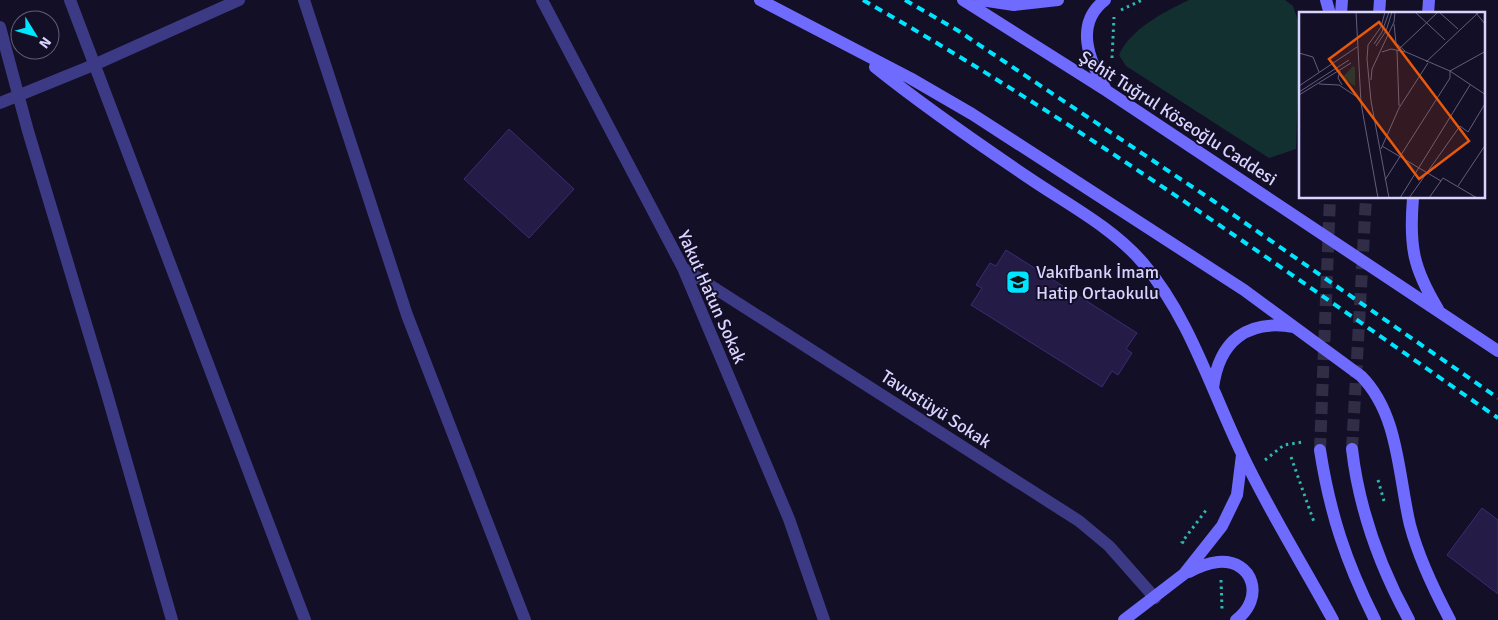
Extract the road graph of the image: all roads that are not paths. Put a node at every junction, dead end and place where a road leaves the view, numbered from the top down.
1 (70, 0) edge
2 (240, 0) edge
3 (304, 0) edge
4 (542, 0) edge
5 (760, 0) edge
6 (963, 0) edge
7 (980, 0) edge
8 (1058, 0) edge
9 (1105, 0) edge
10 (0, 28) edge
11 (858, 53) junction
12 (96, 64) junction
13 (1106, 91) junction
14 (19, 96) junction
15 (0, 103) edge
16 (1412, 199) edge
17 (683, 268) junction
18 (1440, 313) junction
19 (1297, 327) junction
20 (1498, 352) edge
21 (1213, 388) junction
22 (1352, 449) tunnel mouth
23 (1320, 450) tunnel mouth
24 (1242, 455) junction
25 (1184, 574) junction
26 (1155, 598) junction
27 (172, 620) edge
28 (305, 620) edge
29 (525, 620) edge
30 (824, 620) edge
31 (1124, 620) edge
32 (1236, 620) edge
33 (1333, 620) edge
34 (1375, 620) edge
35 (1409, 620) edge
36 (1450, 620) edge

1 - 12 street
2 - 12 street
3 - 29 street
4 - 17 street, Yakut Hatun Sokak
5 - 11 main road
6 - 13 main road, Şehit Tuğrul Köseoğlu Caddesi
7 - 8 main road
9 - 13 main road
10 - 14 street
11 - 19 main road
11 - 21 main road
12 - 14 street
12 - 28 street
13 - 18 main road, Şehit Tuğrul Köseoğlu Caddesi
14 - 15 street
14 - 27 street
16 - 18 main road
17 - 26 street, Tavustüyü Sokak
17 - 30 street, Yakut Hatun Sokak
18 - 20 main road, Şehit Tuğrul Köseoğlu Caddesi
19 - 21 main road
19 - 36 main road
21 - 24 main road
22 - 35 main road
23 - 34 main road
24 - 25 main road
24 - 33 main road
25 - 26 main road
25 - 32 main road
26 - 31 main road

